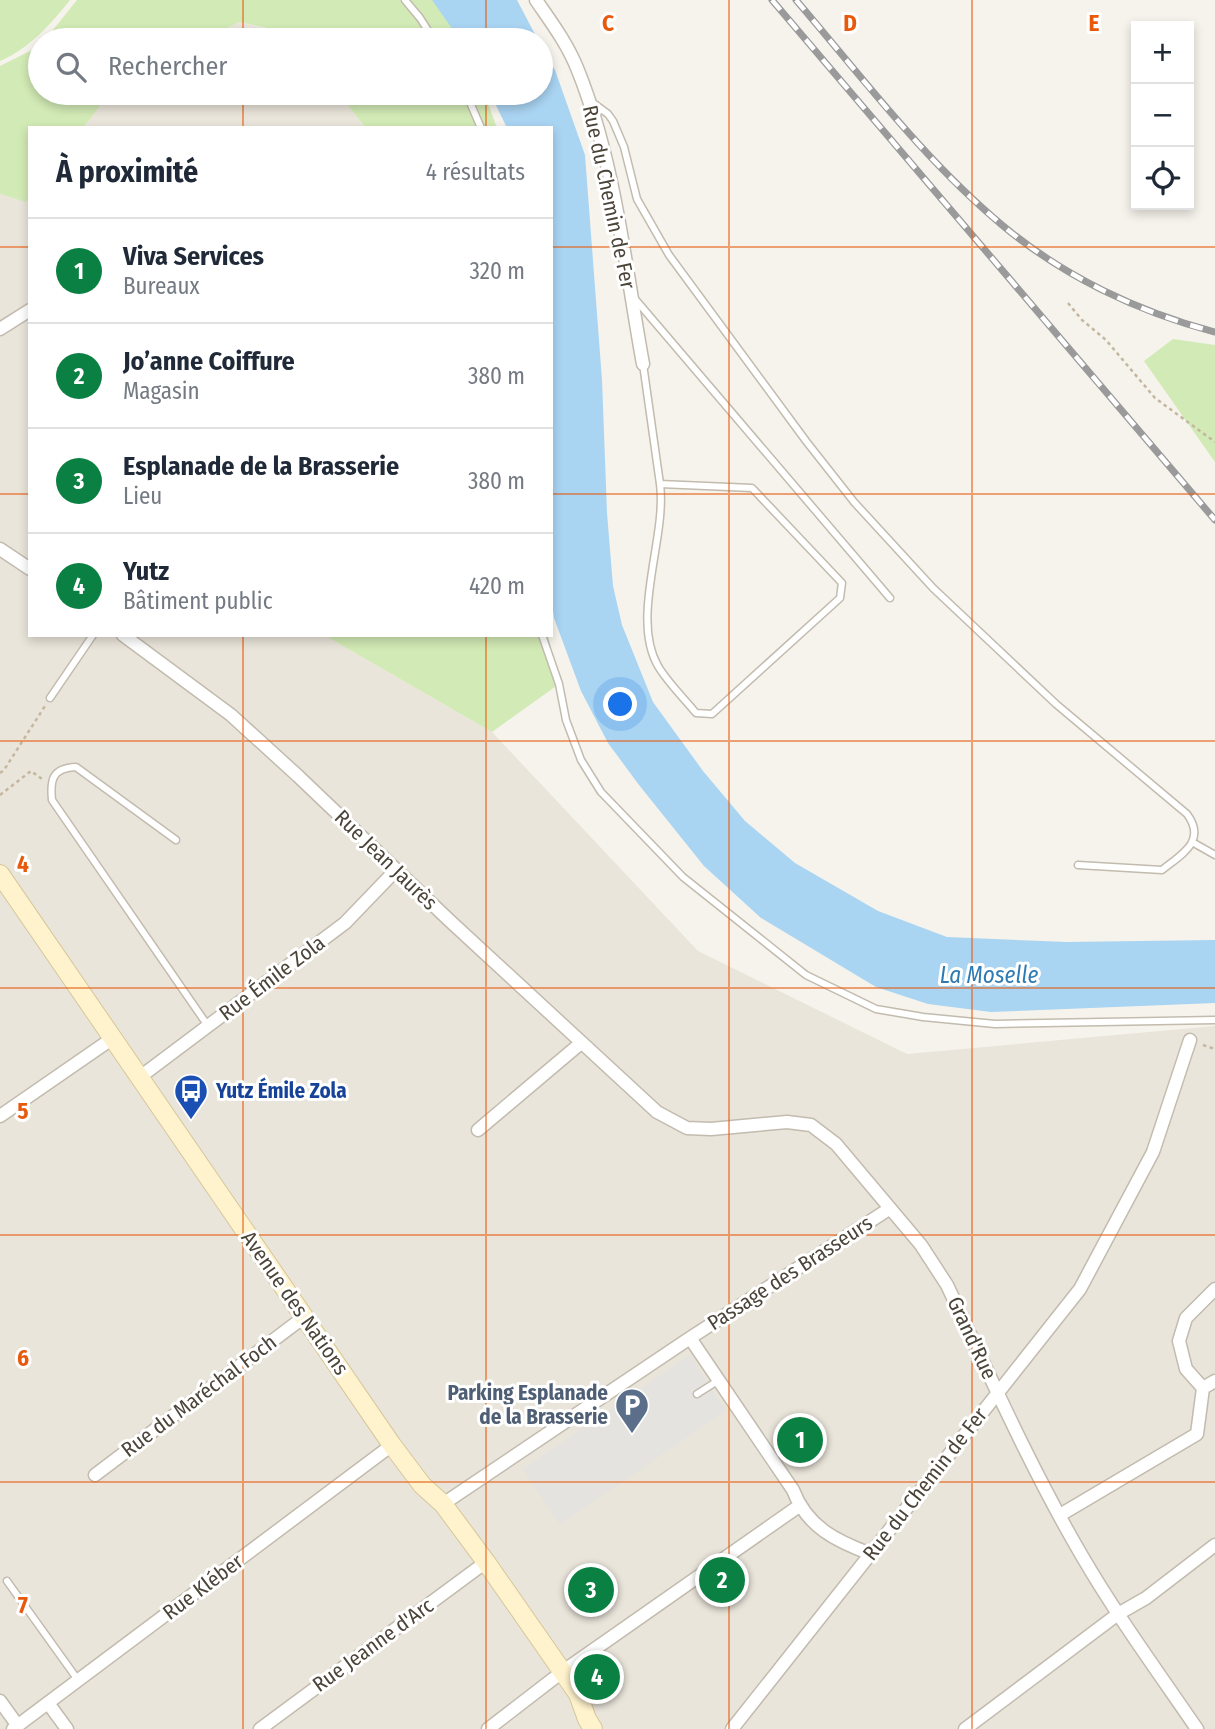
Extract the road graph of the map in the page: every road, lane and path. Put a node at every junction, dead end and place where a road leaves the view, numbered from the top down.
1 (405, 0) edge
2 (536, 0) edge
3 (426, 28) edge
4 (588, 100) junction
5 (471, 105) edge
6 (480, 126) edge
7 (631, 294) junction
8 (1068, 303) dead end
9 (28, 311) edge
10 (0, 329) edge
11 (643, 364) joint
12 (1215, 442) edge
13 (660, 484) junction
14 (0, 549) edge
15 (28, 568) edge
16 (890, 598) dead end
17 (92, 637) edge
18 (126, 637) edge
19 (543, 637) edge
20 (50, 698) joint
21 (0, 773) edge
22 (51, 785) junction
23 (0, 795) edge
24 (176, 840) dead end
25 (1192, 842) junction
26 (1215, 855) edge
27 (1078, 865) dead end
28 (396, 870) junction
29 (0, 874) edge
30 (1215, 1020) edge
31 (208, 1026) junction
32 (113, 1038) junction
33 (1190, 1040) dead end
34 (581, 1043) junction
35 (140, 1077) junction
36 (639, 1097) joint
37 (0, 1115) edge
38 (478, 1130) dead end
39 (889, 1209) junction
40 (1215, 1289) edge
41 (304, 1317) junction
42 (690, 1338) junction
43 (719, 1380) junction
44 (1215, 1381) edge
45 (1203, 1388) junction
46 (998, 1392) junction
47 (697, 1394) dead end
48 (392, 1445) junction
49 (94, 1475) dead end
50 (443, 1504) junction
51 (799, 1506) junction
52 (1060, 1515) junction
53 (1215, 1545) edge
54 (871, 1554) junction
55 (486, 1562) junction
56 (7, 1581) dead end
57 (1118, 1614) junction
58 (562, 1672) junction
59 (78, 1680) junction
60 (0, 1701) edge
61 (48, 1703) junction
62 (15, 1727) edge
63 (67, 1729) edge
64 (260, 1729) edge
65 (488, 1729) edge
66 (593, 1729) edge
67 (732, 1729) edge
68 (965, 1729) edge
69 (1197, 1729) edge

1 - 3 lane
2 - 4 street, Rue du Chemin de Fer
4 - 7 street, Rue du Chemin de Fer
4 - 25 lane
5 - 6 lane
7 - 11 street, Rue du Chemin de Fer
7 - 16 lane
8 - 12 path
9 - 10 street
11 - 13 lane
13 - 13 lane
14 - 15 street
17 - 20 lane
18 - 28 street, Rue Jean Jaurès
19 - 30 lane
20 - 21 path
22 - 23 path
22 - 24 lane
22 - 31 lane
25 - 26 lane
25 - 27 lane
28 - 31 street, Rue Émile Zola
28 - 34 street, Rue Jean Jaurès
29 - 32 main road, Avenue des Nations
31 - 35 street, Rue Émile Zola
32 - 35 main road, Avenue des Nations
32 - 37 street
33 - 46 street, Rue du Chemin de Fer
34 - 36 street, Rue Jean Jaurès
34 - 38 street
35 - 41 main road, Avenue des Nations
36 - 39 street, Grand'Rue
39 - 42 street, Passage des Brasseurs
39 - 46 street, Grand'Rue
40 - 45 street
41 - 48 main road, Avenue des Nations
41 - 49 street, Rue du Maréchal Foch
42 - 43 street
42 - 50 street, Passage des Brasseurs
43 - 47 lane
43 - 51 street
44 - 45 street
45 - 52 street
46 - 52 street, Grand'Rue
46 - 54 street, Rue du Chemin de Fer
48 - 50 main road, Avenue des Nations
48 - 59 street, Rue Kléber
50 - 55 main road, Avenue des Nations
51 - 54 street
51 - 58 street
52 - 57 street, Grand'Rue
53 - 57 street
54 - 67 street, Rue du Chemin de Fer
55 - 58 main road, Avenue des Nations
55 - 64 street, Rue Jeanne d'Arc
56 - 59 lane
57 - 68 street
57 - 69 street, Grand'Rue
58 - 65 street
58 - 66 main road, Avenue des Nations
59 - 61 street, Rue Kléber
60 - 62 street
61 - 62 street, Rue Kléber
61 - 63 street

